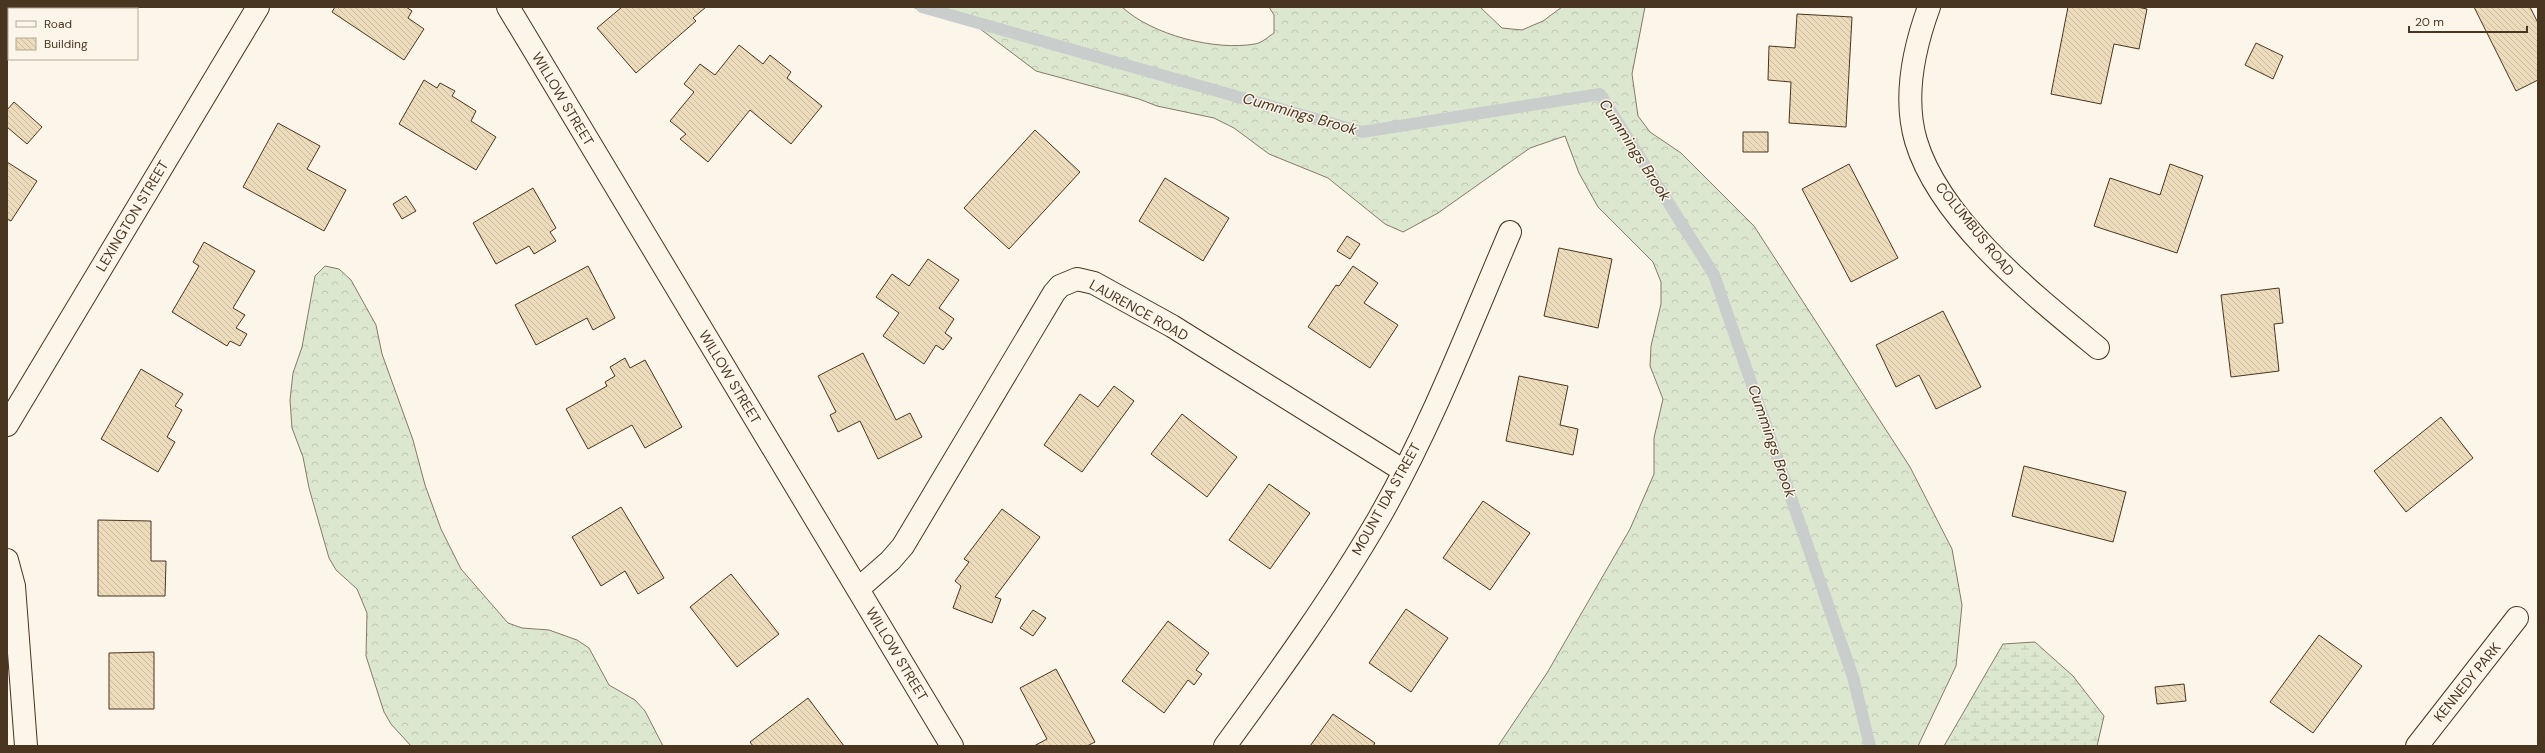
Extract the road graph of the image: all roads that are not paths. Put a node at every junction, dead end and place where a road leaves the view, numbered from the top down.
1 (258, 7) edge
2 (508, 7) edge
3 (1929, 7) edge
4 (1510, 232) dead end
5 (2098, 348) dead end
6 (7, 424) edge
7 (1404, 471) junction
8 (7, 560) edge
9 (858, 589) junction
10 (2518, 618) dead end
11 (26, 746) edge
12 (952, 746) edge
13 (1225, 746) edge
14 (2417, 746) edge

1 - 6 street, LEXINGTON STREET
2 - 9 street, WILLOW STREET
3 - 5 street, COLUMBUS ROAD
4 - 7 street, MOUNT IDA STREET
7 - 9 street, LAURENCE ROAD
7 - 13 street, MOUNT IDA STREET
8 - 11 street
9 - 12 street, WILLOW STREET
10 - 14 street, KENNEDY PARK

